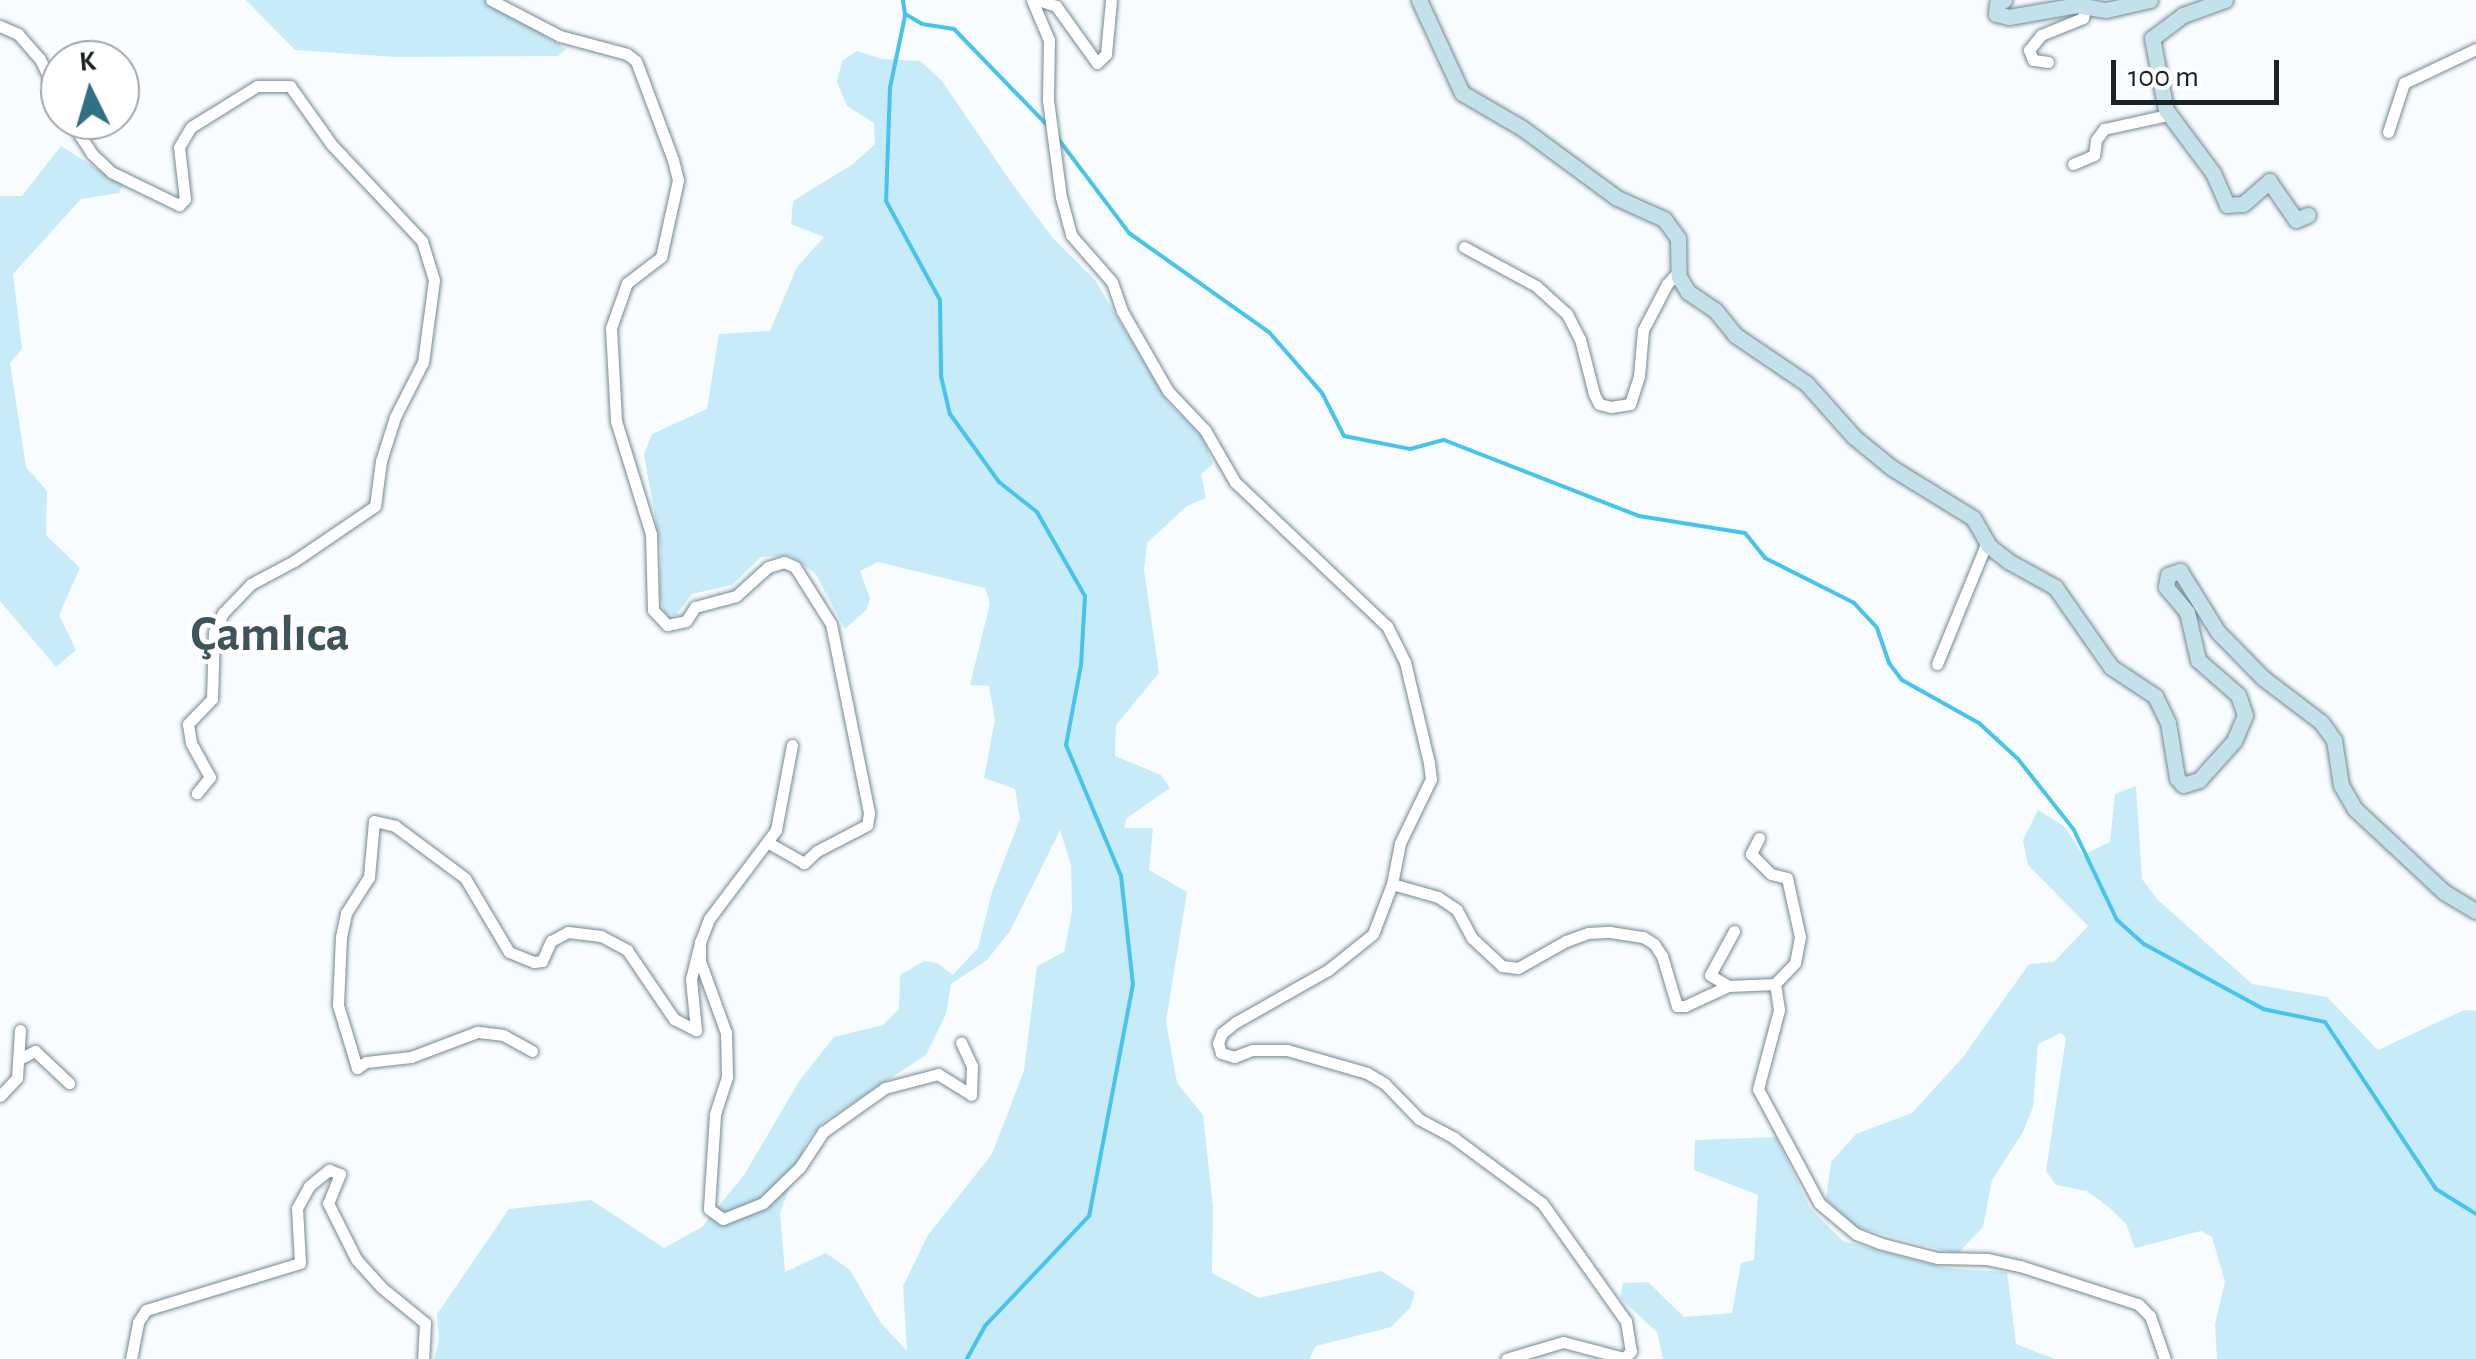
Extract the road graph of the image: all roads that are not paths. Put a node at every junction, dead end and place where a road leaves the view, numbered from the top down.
1 (491, 0) edge
2 (1035, 0) edge
3 (1111, 0) edge
4 (1420, 0) edge
5 (2004, 0) edge
6 (2150, 0) edge
7 (2225, 0) edge
8 (2085, 8) junction
9 (0, 26) edge
10 (2476, 49) edge
11 (40, 60) edge
12 (2048, 62) dead end
13 (2166, 110) junction
14 (2388, 132) dead end
15 (83, 140) edge
16 (2074, 164) dead end
17 (2308, 214) dead end
18 (1464, 246) dead end
19 (1680, 270) junction
20 (1987, 542) junction
21 (1937, 664) dead end
22 (792, 745) dead end
23 (197, 793) dead end
24 (1759, 838) dead end
25 (770, 843) junction
26 (1392, 884) junction
27 (2476, 911) edge
28 (1734, 931) dead end
29 (700, 942) junction
30 (1775, 984) junction
31 (1728, 986) junction
32 (20, 1030) dead end
33 (961, 1042) dead end
34 (532, 1051) dead end
35 (19, 1060) junction
36 (70, 1083) dead end
37 (0, 1096) edge
38 (131, 1359) edge
39 (423, 1359) edge
40 (1506, 1359) edge
41 (2165, 1359) edge

1 - 25 street
2 - 3 street
2 - 26 street
4 - 19 street
5 - 8 street
6 - 8 street
7 - 13 street
8 - 12 street
9 - 11 street
10 - 14 street
13 - 16 street
13 - 17 street
15 - 23 street
18 - 19 street
19 - 20 street
20 - 21 street
20 - 27 street
22 - 25 street
24 - 30 street
25 - 29 street
26 - 31 street
26 - 40 street
28 - 31 street
29 - 33 street
29 - 34 street
30 - 31 street
30 - 41 street
32 - 35 street
35 - 36 street
35 - 37 street
38 - 39 street

